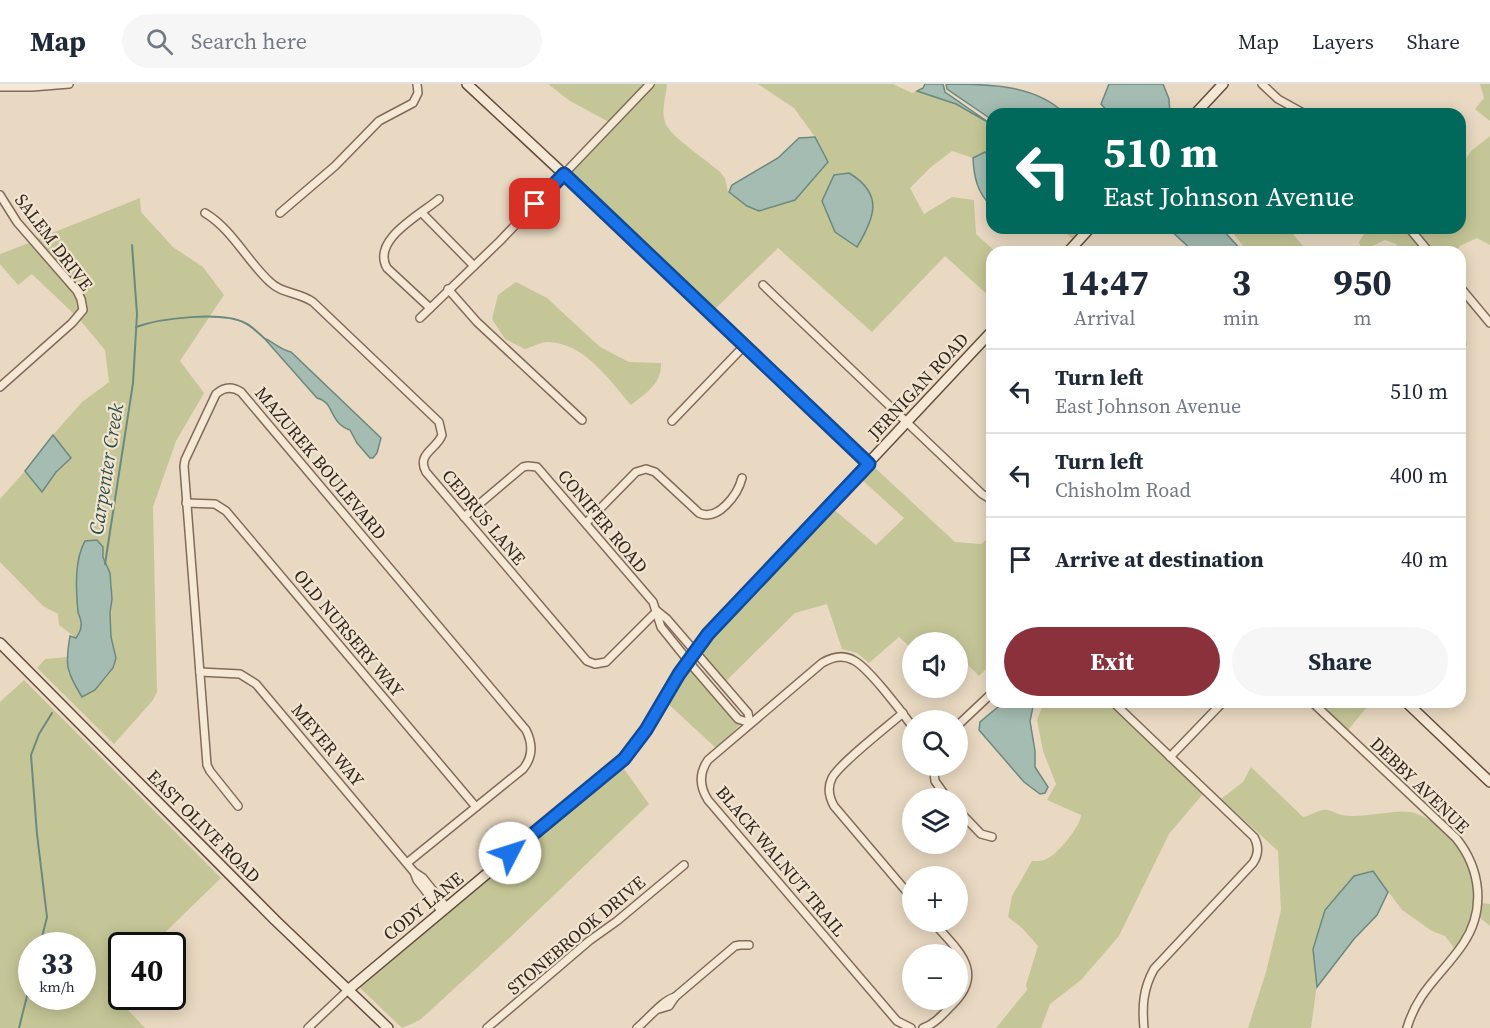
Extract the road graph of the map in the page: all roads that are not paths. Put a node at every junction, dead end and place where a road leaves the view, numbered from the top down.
1 (69, 84) edge
2 (417, 84) edge
3 (467, 84) edge
4 (650, 84) edge
5 (1223, 84) edge
6 (1262, 84) edge
7 (0, 87) edge
8 (1201, 108) edge
9 (1294, 108) edge
10 (564, 174) junction
11 (0, 195) edge
12 (439, 199) dead end
13 (205, 213) dead end
14 (280, 213) dead end
15 (422, 213) junction
16 (1084, 234) edge
17 (1414, 234) edge
18 (1074, 246) edge
19 (1424, 246) edge
20 (474, 266) junction
21 (762, 285) dead end
22 (448, 289) junction
23 (1466, 294) edge
24 (430, 308) junction
25 (420, 318) dead end
26 (1490, 323) edge
27 (986, 338) edge
28 (745, 345) junction
29 (0, 387) edge
30 (582, 420) dead end
31 (672, 421) dead end
32 (908, 422) junction
33 (869, 464) junction
34 (742, 478) dead end
35 (986, 496) edge
36 (186, 503) junction
37 (464, 517) junction
38 (586, 523) junction
39 (657, 611) junction
40 (0, 643) edge
41 (695, 651) junction
42 (688, 660) junction
43 (200, 672) junction
44 (986, 699) edge
45 (1119, 708) edge
46 (1217, 708) edge
47 (1318, 708) edge
48 (1412, 708) edge
49 (902, 711) edge
50 (902, 713) edge
51 (968, 716) edge
52 (750, 723) junction
53 (1170, 757) junction
54 (1490, 782) edge
55 (238, 806) dead end
56 (476, 807) junction
57 (968, 820) edge
58 (992, 837) dead end
59 (407, 863) junction
60 (684, 865) dead end
61 (902, 886) edge
62 (445, 910) junction
63 (941, 932) edge
64 (749, 945) dead end
65 (348, 990) junction
66 (308, 1028) edge
67 (388, 1028) edge
68 (487, 1028) edge
69 (637, 1028) edge
70 (911, 1028) edge
71 (923, 1028) edge
72 (1144, 1028) edge
73 (1407, 1028) edge

1 - 7 street
2 - 14 street
3 - 10 street
4 - 10 street
5 - 8 street
6 - 9 street
10 - 20 street
10 - 28 street
11 - 29 street, SALEM DRIVE
12 - 15 street
13 - 37 street, CEDRUS LANE
15 - 20 street
15 - 24 street
16 - 18 street
17 - 19 street
20 - 22 street
21 - 32 street
22 - 24 street
22 - 30 street
23 - 26 street
24 - 25 street
27 - 32 street, JERNIGAN ROAD
28 - 31 street
28 - 33 street
32 - 33 street, JERNIGAN ROAD
32 - 35 street
33 - 41 street, CODY LANE
34 - 38 street
36 - 43 street, MAZUREK BOULEVARD
36 - 56 street, OLD NURSERY WAY
36 - 56 street, MAZUREK BOULEVARD
37 - 38 street, CONIFER ROAD
37 - 39 street, CEDRUS LANE
38 - 39 street, CONIFER ROAD
39 - 41 street, CONIFER ROAD
39 - 42 street, CONIFER ROAD
40 - 65 street, EAST OLIVE ROAD
41 - 42 street, CODY LANE
41 - 52 street, CONIFER ROAD
42 - 52 street, CONIFER ROAD
42 - 62 street, CODY LANE
43 - 55 street, MAZUREK BOULEVARD
43 - 59 street, MEYER WAY
44 - 51 street
45 - 53 street
46 - 53 street
47 - 73 street, DEBBY AVENUE
48 - 54 street
49 - 52 street, BLACK WALNUT TRAIL
50 - 61 street
52 - 70 street, BLACK WALNUT TRAIL
53 - 72 street
56 - 59 street, MAZUREK BOULEVARD
57 - 58 street
59 - 62 street, MEYER WAY
60 - 68 street, STONEBROOK DRIVE
62 - 65 street, CODY LANE
63 - 71 street
64 - 69 street
65 - 66 street, CODY LANE
65 - 67 street, EAST OLIVE ROAD

